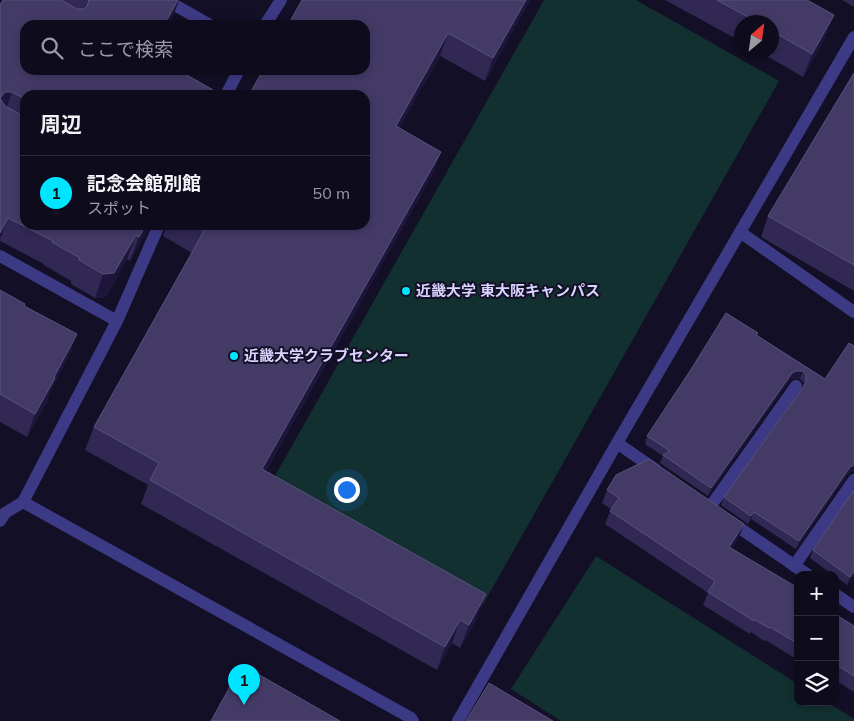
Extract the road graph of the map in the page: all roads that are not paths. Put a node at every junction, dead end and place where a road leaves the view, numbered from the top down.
1 (166, 0) edge
2 (281, 0) edge
3 (201, 20) edge
4 (268, 20) edge
5 (854, 38) edge
6 (237, 75) edge
7 (229, 90) edge
8 (157, 230) edge
9 (740, 232) junction
10 (0, 256) edge
11 (854, 312) edge
12 (117, 321) junction
13 (796, 386) dead end
14 (617, 443) junction
15 (663, 475) edge
16 (854, 480) edge
17 (23, 502) junction
18 (2, 515) edge
19 (794, 566) junction
20 (802, 571) edge
21 (839, 597) edge
22 (854, 607) edge
23 (413, 721) edge
24 (458, 721) edge

1 - 3 street
2 - 4 street
5 - 9 street
6 - 7 street
8 - 12 street
9 - 11 street
9 - 14 street
10 - 12 street
12 - 17 street
13 - 19 street
14 - 15 street
14 - 24 street
16 - 19 street
17 - 18 street
17 - 23 street
19 - 20 street
21 - 22 street

